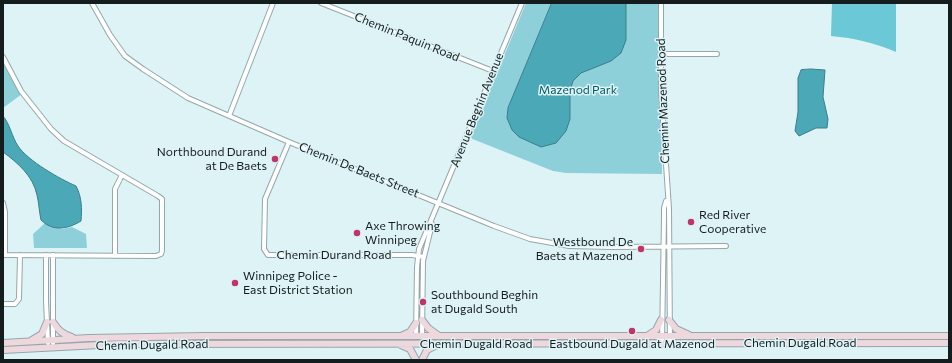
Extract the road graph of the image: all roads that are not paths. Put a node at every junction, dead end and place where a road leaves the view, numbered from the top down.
1 (92, 3) edge
2 (273, 3) edge
3 (321, 3) edge
4 (522, 3) edge
5 (660, 3) edge
6 (661, 54) junction
7 (717, 54) dead end
8 (3, 57) edge
9 (493, 71) junction
10 (229, 116) junction
11 (289, 142) junction
12 (122, 175) junction
13 (667, 199) junction
14 (3, 203) edge
15 (440, 203) junction
16 (433, 218) junction
17 (664, 246) junction
18 (670, 246) junction
19 (726, 246) dead end
20 (4, 255) edge
21 (46, 255) junction
22 (53, 255) junction
23 (20, 256) junction
24 (115, 256) junction
25 (418, 256) junction
26 (424, 257) junction
27 (3, 304) edge
28 (661, 320) junction
29 (669, 320) junction
30 (50, 322) junction
31 (419, 322) junction
32 (439, 336) junction
33 (646, 336) junction
34 (662, 336) junction
35 (669, 336) junction
36 (694, 336) junction
37 (949, 336) edge
38 (400, 337) junction
39 (79, 338) junction
40 (419, 340) junction
41 (29, 342) junction
42 (3, 343) edge
43 (949, 343) edge
44 (51, 344) junction
45 (396, 344) junction
46 (440, 344) junction
47 (662, 344) junction
48 (670, 344) junction
49 (3, 350) edge
50 (416, 360) edge
51 (421, 360) edge

1 - 10 street, Chemin De Baets Street
2 - 10 street
3 - 9 street, Chemin Paquin Road
4 - 9 street, Avenue Beghin Avenue
5 - 6 street, Chemin Mazenod Road
6 - 7 street
6 - 13 street, Chemin Mazenod Road
8 - 12 street
9 - 15 street, Avenue Beghin Avenue
10 - 11 street, Chemin De Baets Street
11 - 15 street, Chemin De Baets Street
11 - 25 street, Chemin Durand Road
12 - 24 street
12 - 24 street
13 - 17 street, Chemin Mazenod Road
13 - 18 street, Chemin Mazenod Road
14 - 20 street
15 - 16 street, Avenue Beghin Avenue
15 - 17 street, Chemin De Baets Street
16 - 25 street, Avenue Beghin Avenue
16 - 26 street, Avenue Beghin Avenue
17 - 18 street, Chemin De Baets Street
17 - 28 street, Chemin Mazenod Road
18 - 19 street, Chemin De Baets Street
18 - 29 street, Chemin Mazenod Road
20 - 23 street
21 - 22 street
21 - 23 street
21 - 30 street
22 - 24 street
22 - 30 street
23 - 27 street
25 - 26 street, Chemin Durand Road
25 - 31 street, Avenue Beghin Avenue
26 - 31 street, Avenue Beghin Avenue
28 - 33 main road
28 - 34 street, Chemin Mazenod Road
29 - 35 street, Chemin Mazenod Road
29 - 36 main road
30 - 39 main road
30 - 41 main road
30 - 44 street
31 - 32 main road
31 - 38 main road
31 - 40 street, Avenue Beghin Avenue
32 - 33 main road, Chemin Dugald Road
32 - 40 main road, Chemin Dugald Road
33 - 34 main road, Chemin Dugald Road
34 - 35 main road, Chemin Dugald Road
34 - 47 street, Chemin Mazenod Road
35 - 36 main road, Chemin Dugald Road
35 - 48 street, Chemin Mazenod Road
36 - 37 main road, Chemin Dugald Road
38 - 39 main road, Chemin Dugald Road
38 - 40 main road, Chemin Dugald Road
39 - 44 main road, Chemin Dugald Road
40 - 45 main road, Chemin Dugald Road
40 - 46 main road, Chemin Dugald Road
40 - 50 main road
40 - 51 main road
41 - 42 main road, Chemin Dugald Road
41 - 44 main road, Chemin Dugald Road
43 - 48 main road, Chemin Dugald Road
44 - 45 main road, Chemin Dugald Road
44 - 49 main road, Chemin Dugald Road
45 - 50 main road
46 - 47 main road, Chemin Dugald Road
46 - 51 main road
47 - 48 main road, Chemin Dugald Road

